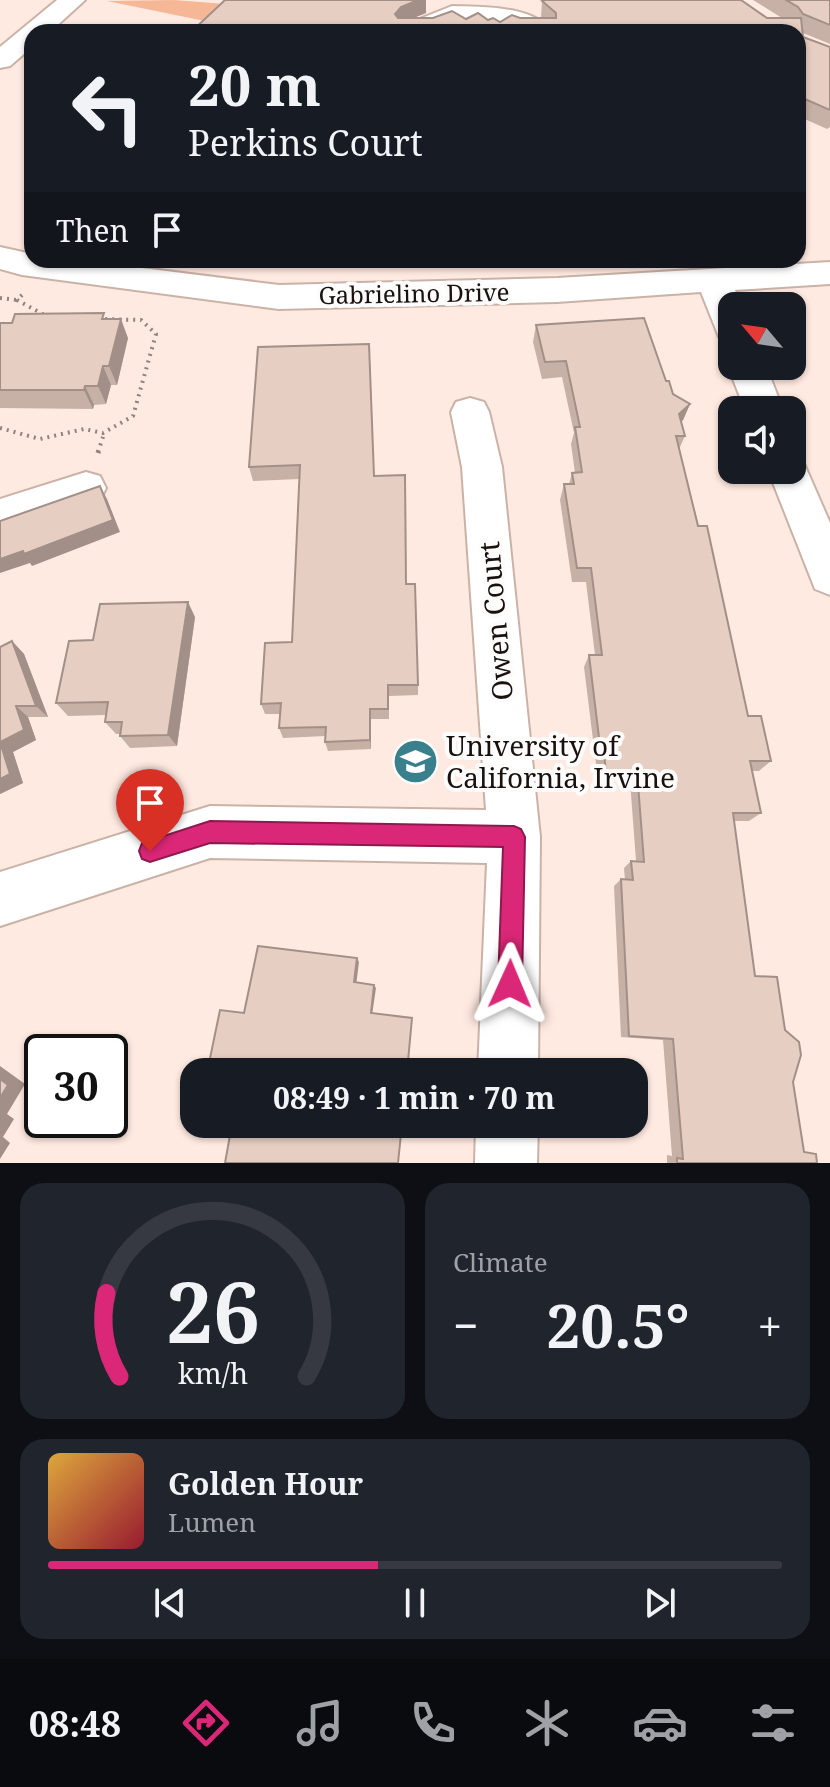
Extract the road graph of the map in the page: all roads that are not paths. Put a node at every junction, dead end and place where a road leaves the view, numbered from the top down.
1 (72, 0) edge
2 (44, 24) edge
3 (429, 24) edge
4 (522, 24) edge
5 (24, 40) edge
6 (0, 60) edge
7 (0, 258) edge
8 (24, 264) edge
9 (53, 268) edge
10 (830, 273) edge
11 (451, 276) edge
12 (713, 279) junction
13 (718, 292) edge
14 (470, 412) dead end
15 (794, 484) edge
16 (86, 488) edge
17 (0, 516) edge
18 (830, 576) edge
19 (514, 837) junction
20 (0, 899) edge
21 (508, 1058) edge
22 (507, 1138) edge
23 (506, 1163) edge

1 - 2 street
3 - 4 street
5 - 6 street
7 - 8 street, Gabrielino Drive
9 - 11 street, Gabrielino Drive
10 - 12 street, Gabrielino Drive
11 - 12 street, Gabrielino Drive
12 - 13 street
14 - 19 street, Owen Court
15 - 18 street
16 - 17 street
19 - 20 street
19 - 21 street, Owen Court
22 - 23 street

